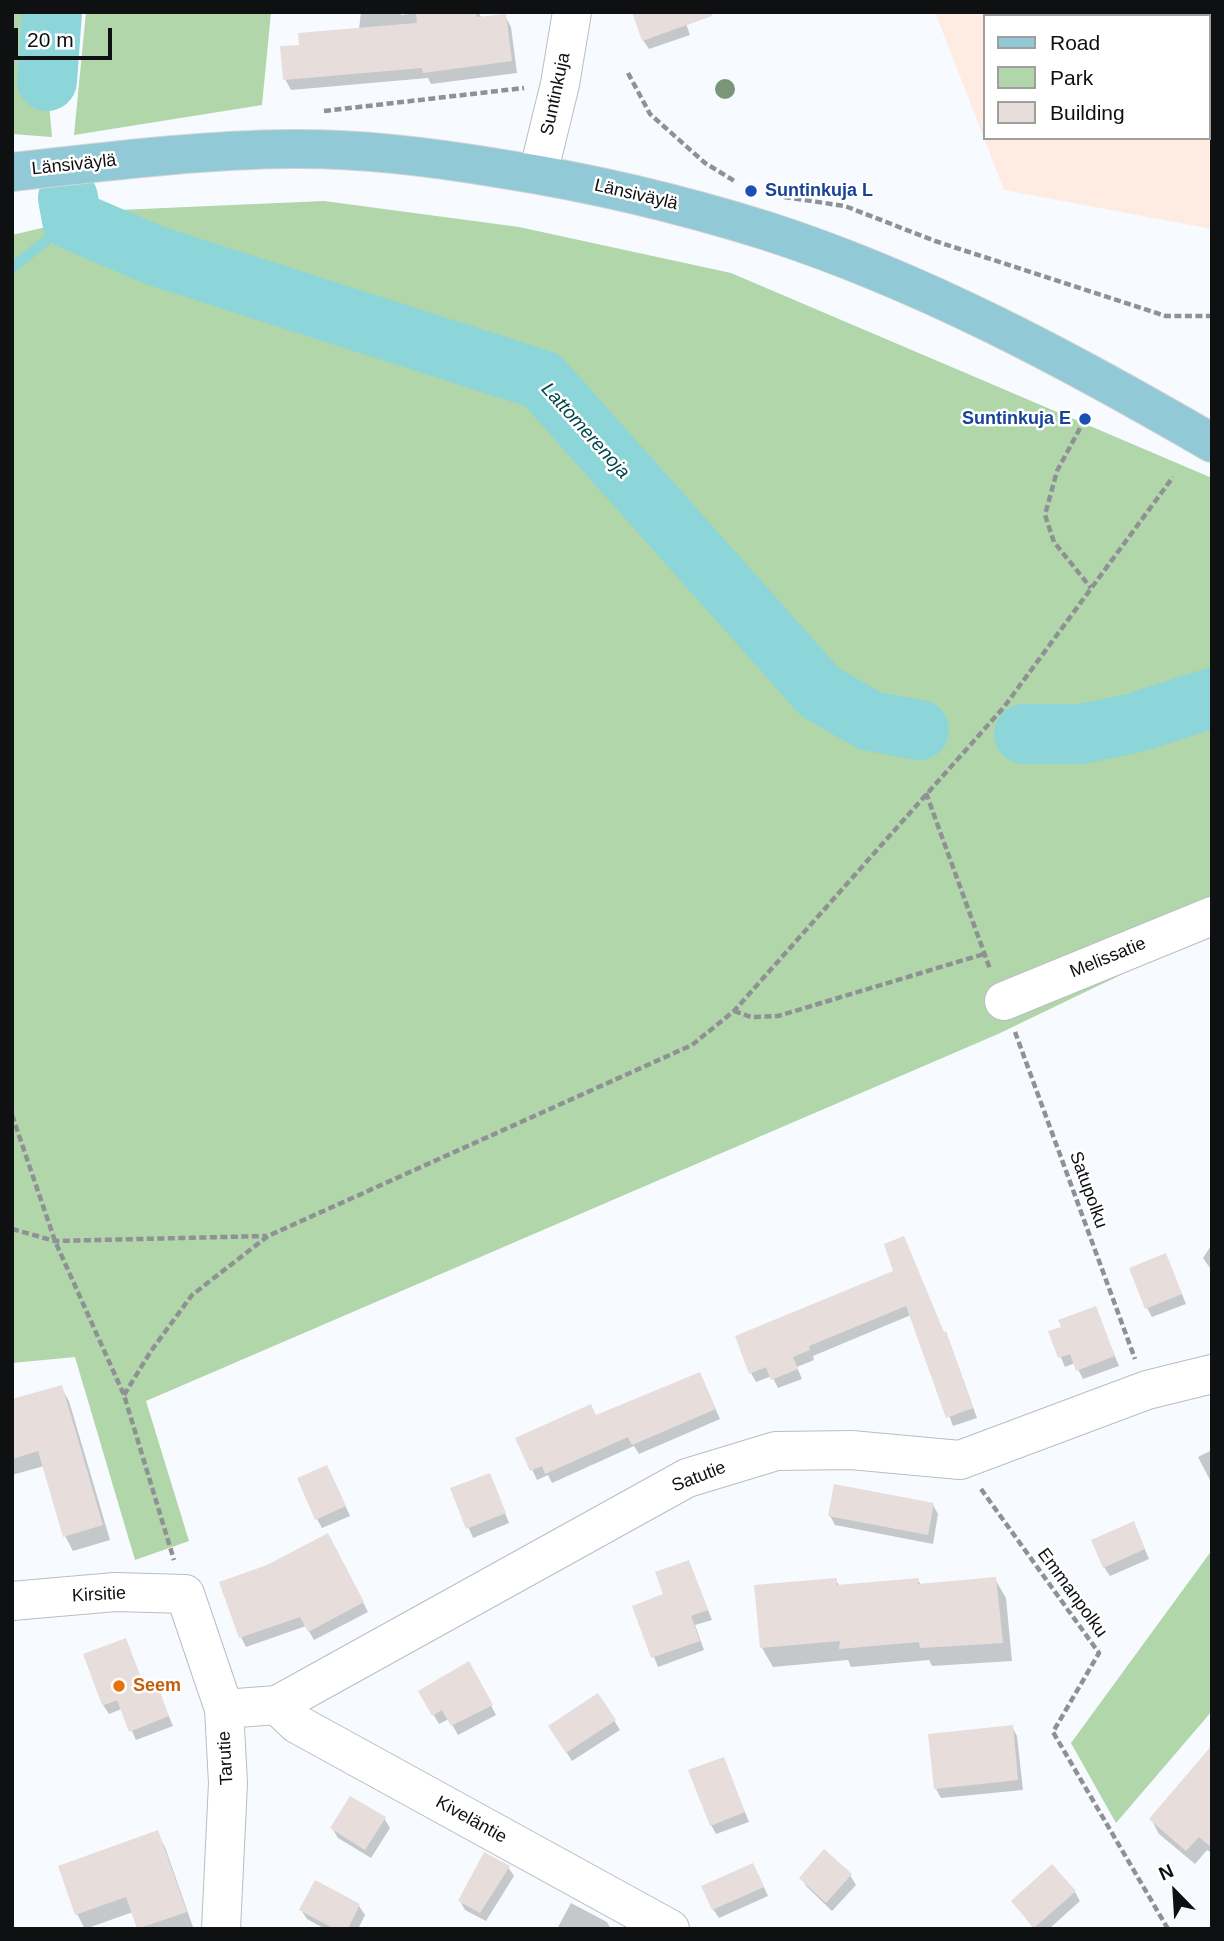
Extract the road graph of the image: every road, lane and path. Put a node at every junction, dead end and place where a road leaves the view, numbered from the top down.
1 (572, 12) edge
2 (628, 73) dead end
3 (12, 172) edge
4 (538, 174) junction
5 (739, 184) dead end
6 (778, 196) dead end
7 (1212, 316) edge
8 (1085, 419) dead end
9 (1212, 443) edge
10 (1173, 477) dead end
11 (1091, 588) junction
12 (926, 793) junction
13 (1212, 916) edge
14 (984, 954) junction
15 (1004, 1001) junction
16 (734, 1011) junction
17 (12, 1115) edge
18 (12, 1229) edge
19 (268, 1236) junction
20 (55, 1241) junction
21 (1212, 1374) edge
22 (1146, 1390) junction
23 (124, 1395) junction
24 (960, 1460) junction
25 (185, 1594) junction
26 (12, 1601) edge
27 (277, 1705) junction
28 (224, 1709) junction
29 (221, 1929) edge
30 (670, 1929) edge
31 (1168, 1929) edge

1 - 4 street, Suntinkuja
2 - 5 path
3 - 4 main road, Länsiväylä
4 - 9 main road, Länsiväylä
6 - 7 path
8 - 11 path
10 - 11 path
11 - 12 path
12 - 14 path, Satupolku
12 - 16 path
13 - 15 street, Melissatie
14 - 15 path, Satupolku
14 - 16 path
15 - 22 path, Satupolku
16 - 19 path
17 - 20 path
18 - 20 path
19 - 20 path
19 - 23 path
20 - 23 path
21 - 22 street, Satutie
22 - 24 street, Satutie
23 - 25 path
24 - 27 street, Satutie
24 - 31 path, Emmanpolku
25 - 26 street, Kirsitie
25 - 28 street, Tarutie
27 - 28 street, Satutie
27 - 30 street, Kiveläntie
28 - 29 street, Tarutie

